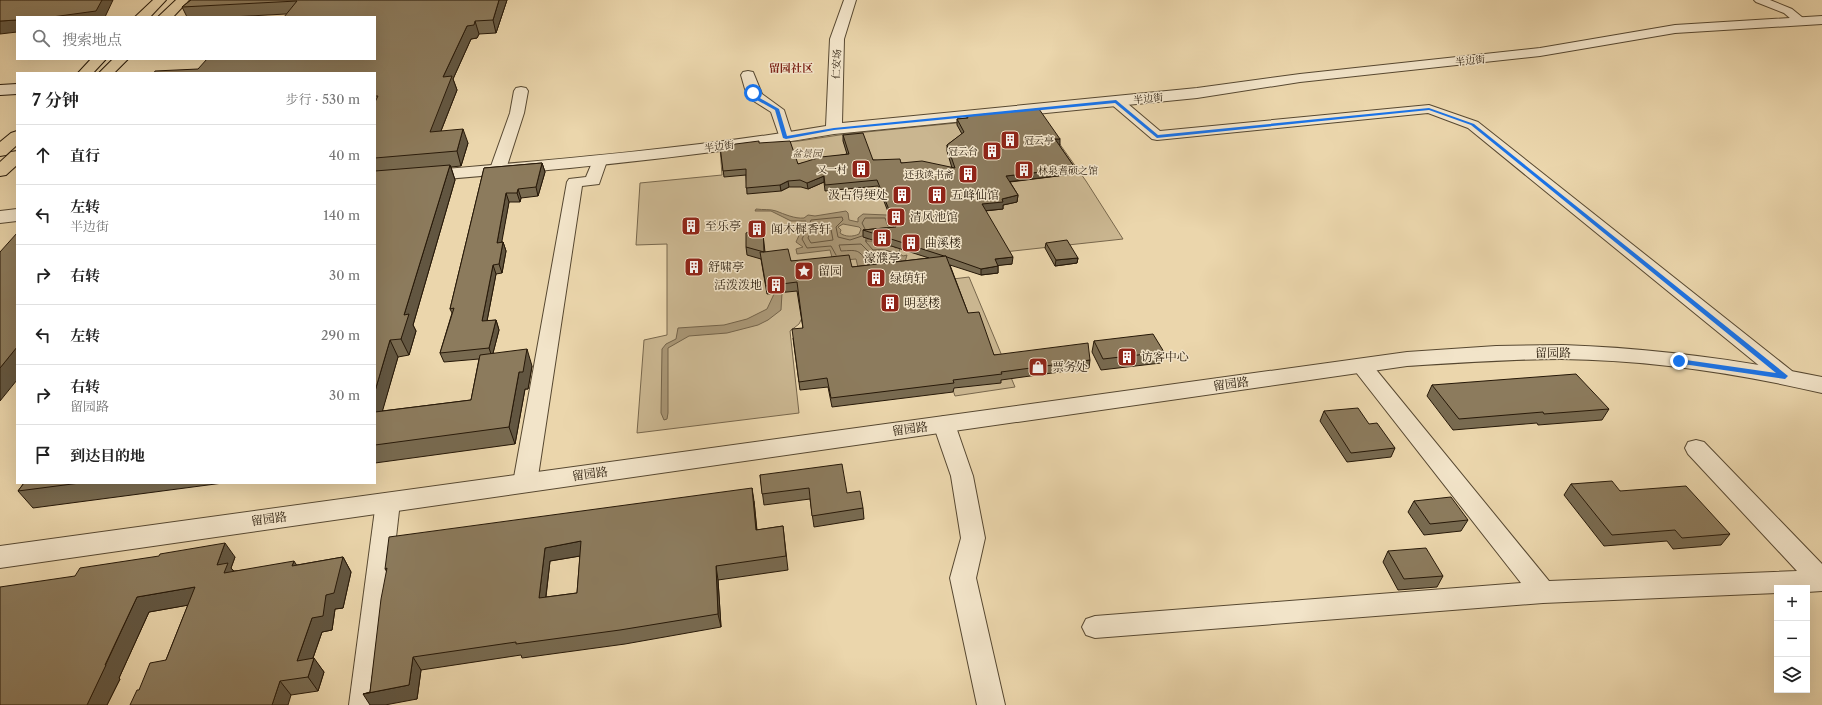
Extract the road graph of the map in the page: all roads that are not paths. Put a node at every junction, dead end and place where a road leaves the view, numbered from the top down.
1 (160, 0) edge
2 (183, 0) edge
3 (850, 0) edge
4 (1760, 0) edge
5 (143, 16) edge
6 (166, 16) edge
7 (1822, 20) edge
8 (1802, 22) junction
9 (98, 60) edge
10 (119, 60) edge
11 (85, 72) edge
12 (107, 72) edge
13 (748, 75) dead end
14 (16, 89) edge
15 (0, 90) edge
16 (520, 91) dead end
17 (1116, 101) junction
18 (834, 129) junction
19 (16, 137) edge
20 (786, 138) junction
21 (0, 151) edge
22 (16, 157) edge
23 (599, 161) junction
24 (498, 169) junction
25 (0, 171) edge
26 (376, 180) edge
27 (16, 215) edge
28 (0, 217) edge
29 (1362, 366) junction
30 (1785, 376) junction
31 (1822, 385) edge
32 (944, 424) junction
33 (1696, 448) dead end
34 (525, 483) junction
35 (388, 502) junction
36 (0, 557) edge
37 (1543, 592) junction
38 (1095, 627) dead end
39 (363, 705) edge
40 (991, 705) edge

1 - 5 main road
2 - 6 main road
3 - 18 street, 仁安场
4 - 8 street
7 - 8 street, 半边街
8 - 17 street, 半边街
9 - 11 main road
10 - 12 main road
13 - 20 street
14 - 15 street
16 - 24 street
17 - 18 street, 半边街
17 - 30 street
18 - 20 street, 半边街
19 - 21 main road
20 - 23 street, 半边街
22 - 25 main road
23 - 24 street, 半边街
23 - 34 street
24 - 26 street, 半边街
27 - 28 street
29 - 30 street, 留园路
29 - 32 street, 留园路
29 - 37 street
30 - 31 street, 留园路
32 - 34 street, 留园路
32 - 40 street
33 - 37 street
34 - 35 street, 留园路
35 - 36 street, 留园路
35 - 39 street
37 - 38 street

